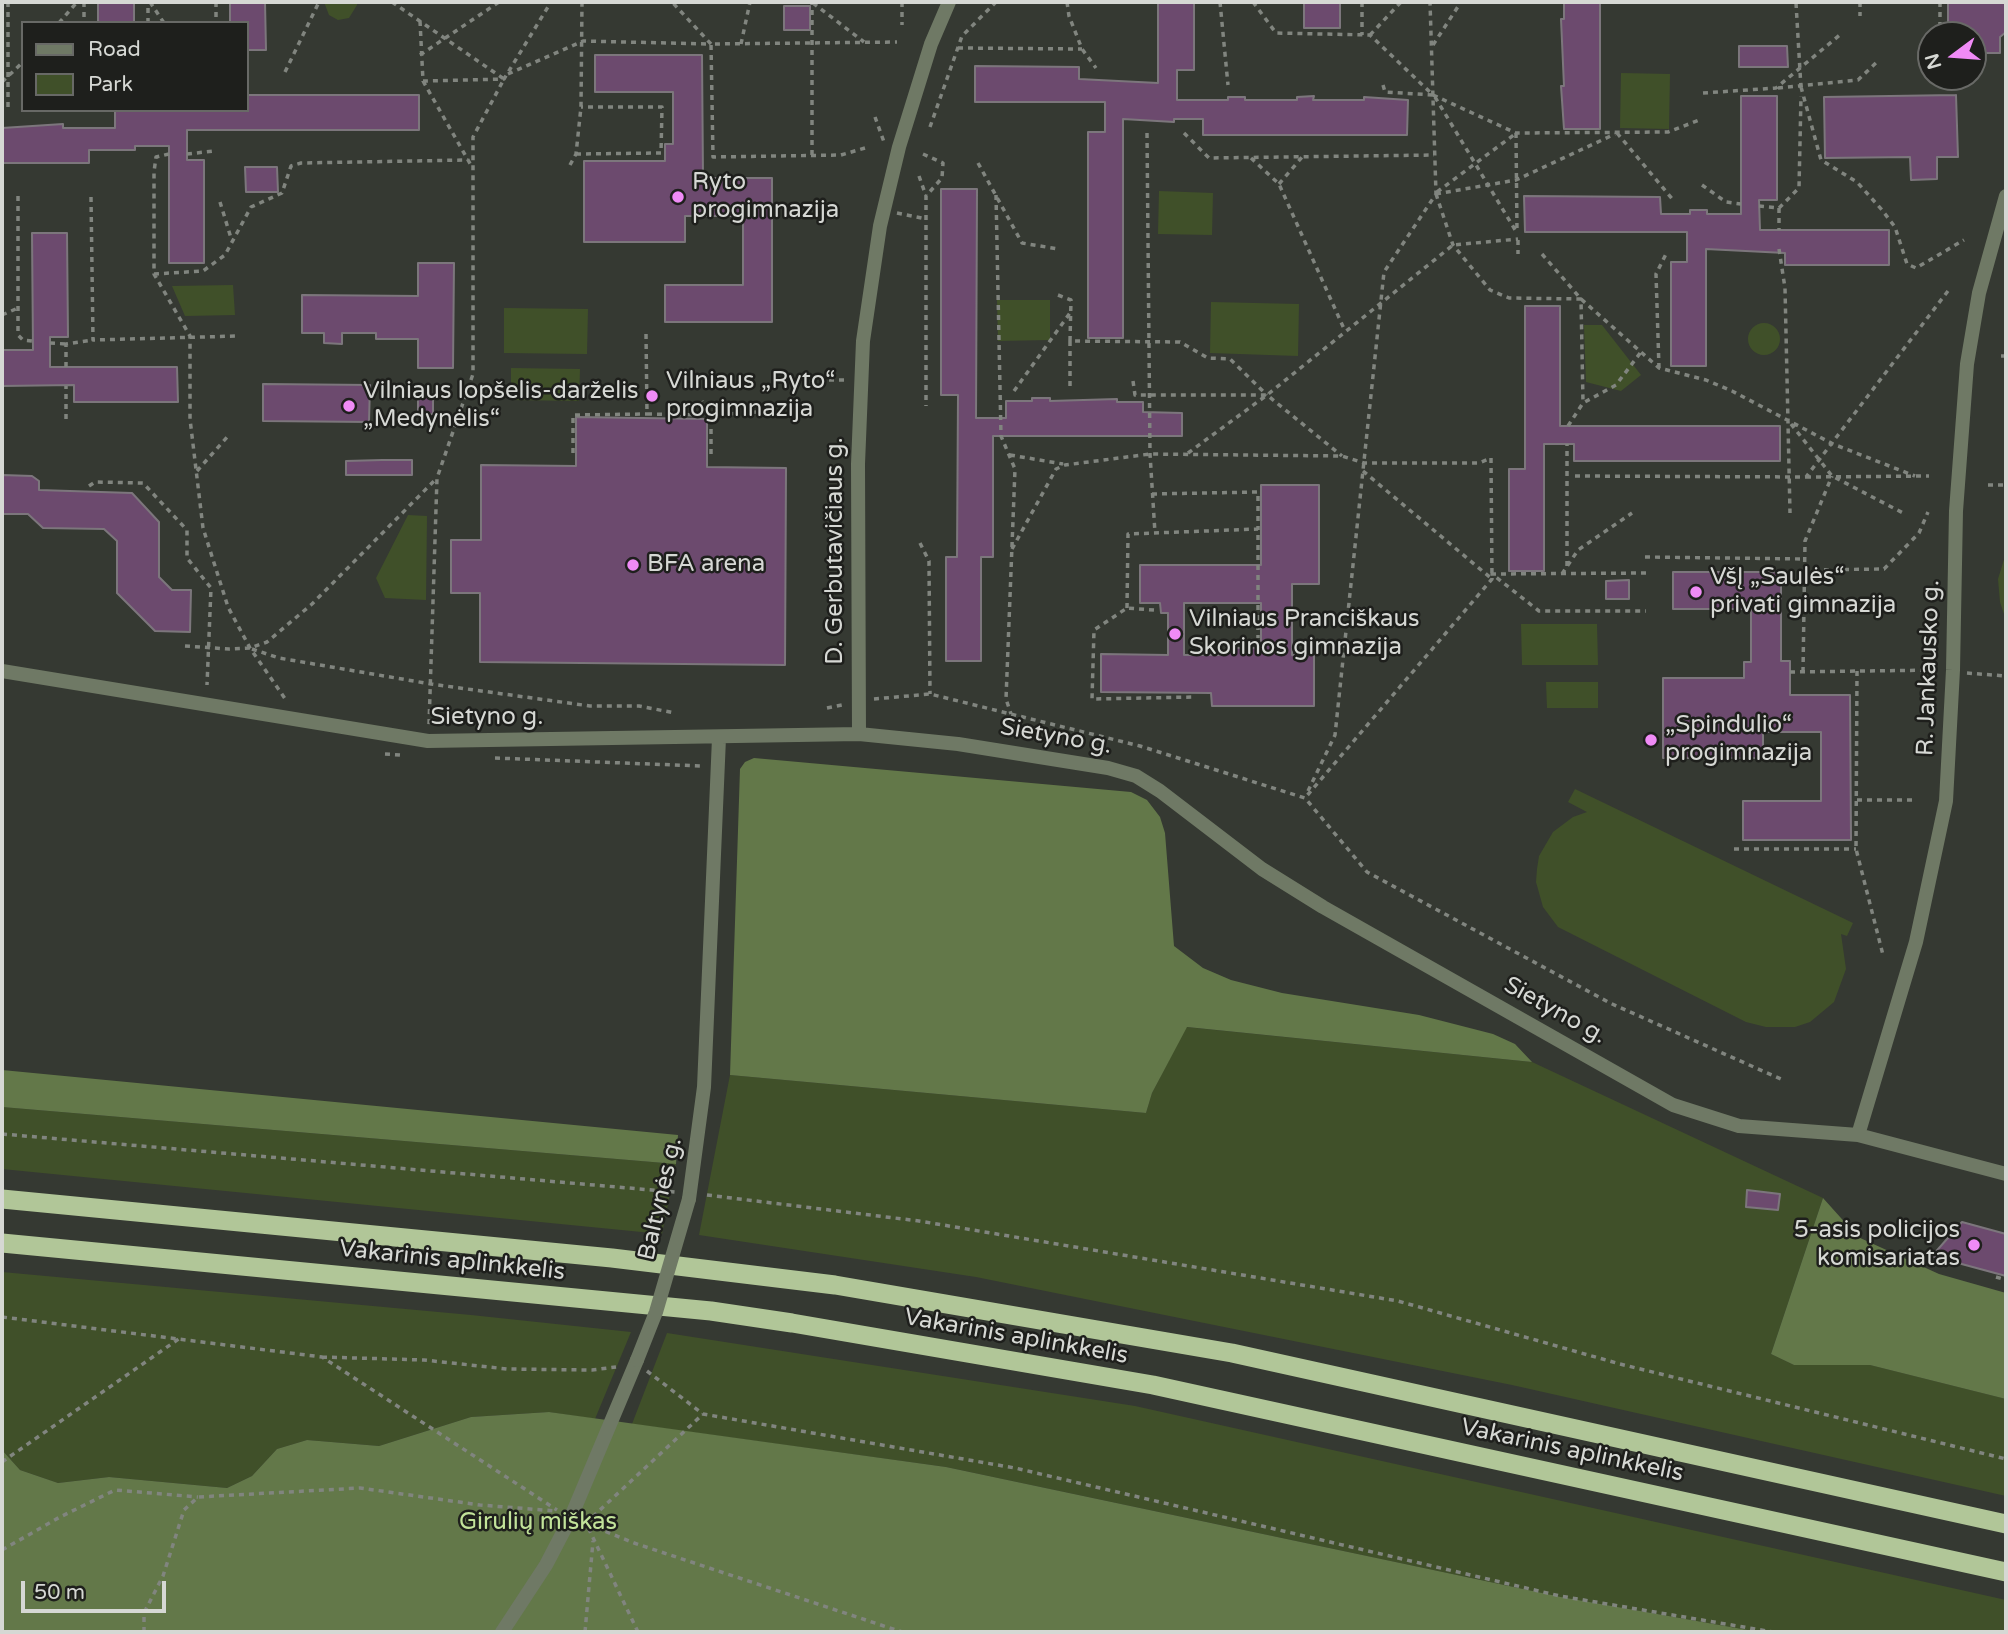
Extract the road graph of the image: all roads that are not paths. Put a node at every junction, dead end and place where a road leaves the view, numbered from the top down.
1 (948, 2) edge
2 (2006, 196) edge
3 (2, 671) edge
4 (859, 734) junction
5 (719, 738) junction
6 (1858, 1135) junction
7 (2006, 1174) edge
8 (2, 1199) edge
9 (2, 1242) edge
10 (2006, 1524) edge
11 (2006, 1572) edge
12 (502, 1632) edge

1 - 4 street, D. Gerbutavičiaus g.
2 - 6 street, R. Jankausko g.
3 - 5 street, Sietyno g.
4 - 5 street, Sietyno g.
4 - 6 street, Sietyno g.
5 - 12 street, Baltynės g., bridge
6 - 7 street, Sietyno g.
8 - 10 highway, Vakarinis aplinkkelis
9 - 11 highway, Vakarinis aplinkkelis

